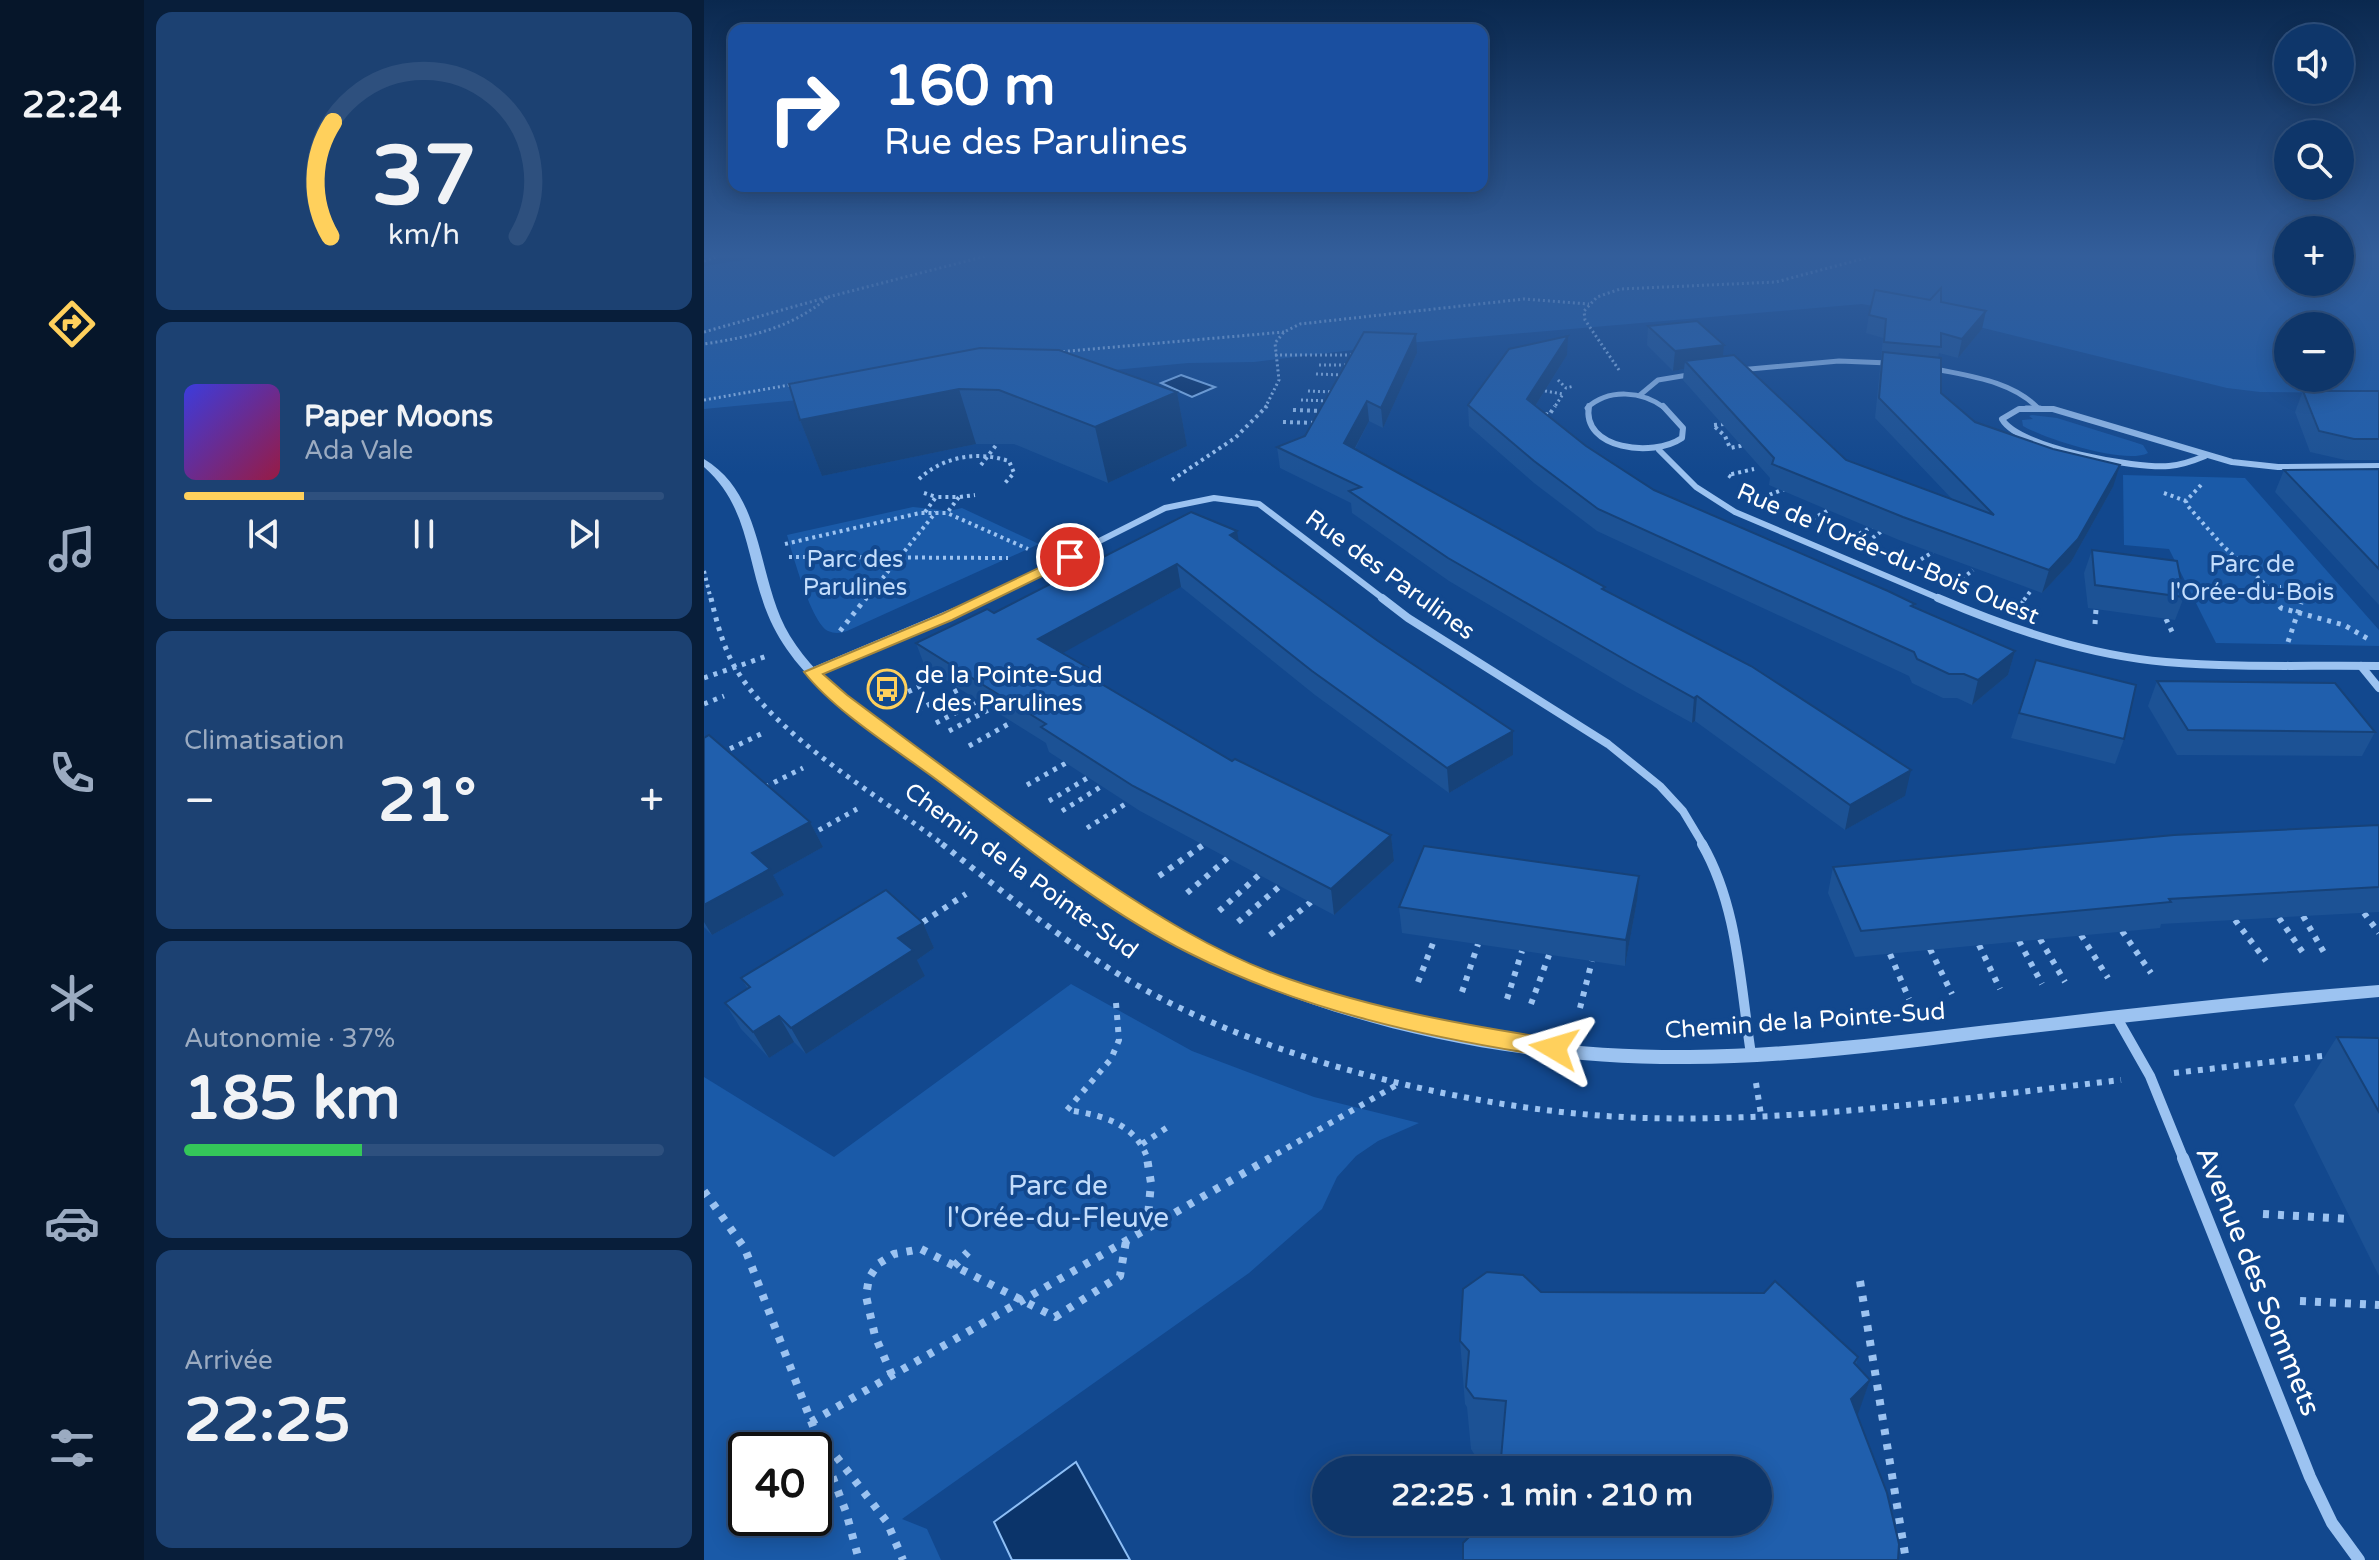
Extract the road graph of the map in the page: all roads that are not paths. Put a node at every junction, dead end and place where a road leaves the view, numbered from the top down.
1 (1897, 363) edge
2 (1921, 367) edge
3 (1732, 371) edge
4 (1704, 373) edge
5 (1640, 395) junction
6 (2037, 407) junction
7 (1659, 450) junction
8 (2205, 456) junction
9 (704, 462) edge
10 (2379, 466) edge
11 (2361, 666) junction
12 (2379, 666) edge
13 (812, 672) junction
14 (2379, 688) edge
15 (2379, 991) edge
16 (2117, 1018) junction
17 (1751, 1054) junction
18 (2359, 1560) edge

1 - 3 street
2 - 6 street
4 - 5 street
5 - 7 street
5 - 7 street
6 - 8 street
6 - 8 street
7 - 11 street, Rue de l'Orée-du-Bois Ouest
8 - 10 street
9 - 13 street, Chemin de la Pointe-Sud
11 - 12 street, Rue de l'Orée-du-Bois Ouest
11 - 14 street
13 - 17 street, Chemin de la Pointe-Sud
13 - 17 street, Rue des Parulines
15 - 16 street, Chemin de la Pointe-Sud
16 - 17 street, Chemin de la Pointe-Sud
16 - 18 street, Avenue des Sommets

